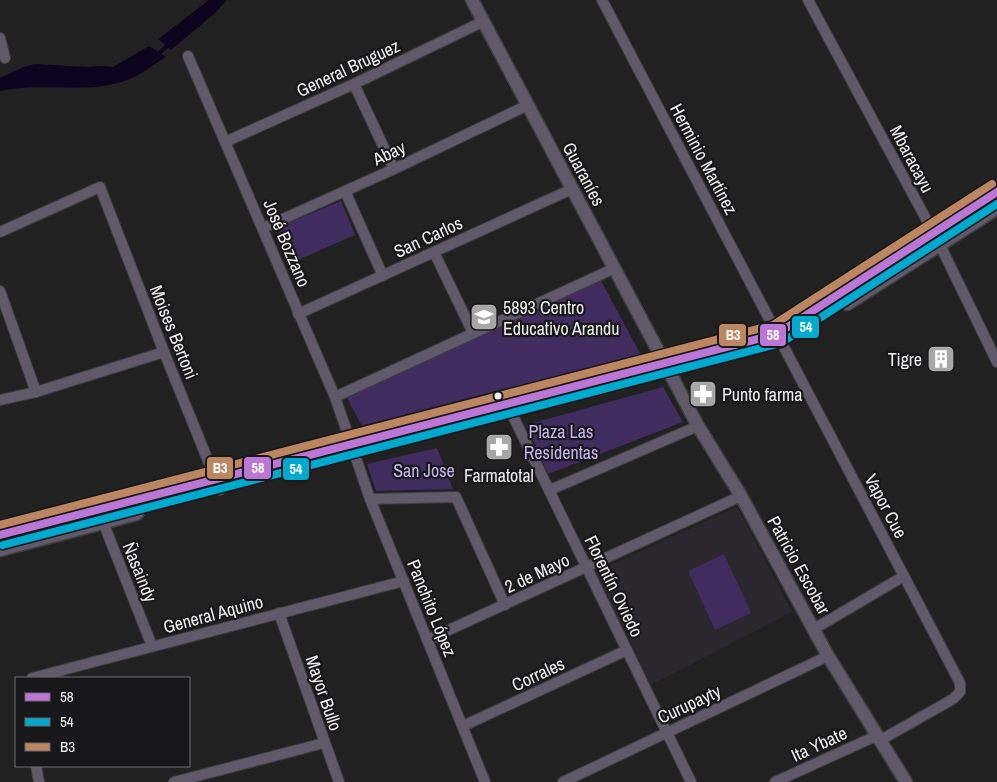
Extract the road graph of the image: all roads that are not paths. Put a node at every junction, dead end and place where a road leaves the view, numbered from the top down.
1 (472, 0) edge
2 (602, 0) edge
3 (808, 0) edge
4 (484, 21) junction
5 (0, 38) edge
6 (188, 56) dead end
7 (5, 58) dead end
8 (354, 84) junction
9 (528, 105) junction
10 (226, 142) junction
11 (394, 169) junction
12 (572, 189) junction
13 (345, 191) junction
14 (997, 192) edge
15 (997, 206) edge
16 (263, 228) junction
17 (0, 232) edge
18 (936, 238) junction
19 (434, 252) junction
20 (615, 268) junction
21 (383, 276) junction
22 (0, 292) edge
23 (298, 314) junction
24 (473, 333) junction
25 (780, 338) junction
26 (164, 352) junction
27 (997, 362) edge
28 (668, 368) junction
29 (36, 392) junction
30 (335, 397) junction
31 (0, 400) edge
32 (509, 410) junction
33 (698, 426) junction
34 (353, 450) junction
35 (218, 485) junction
36 (550, 490) junction
37 (741, 496) junction
38 (370, 499) junction
39 (100, 515) junction
40 (0, 535) edge
41 (0, 548) edge
42 (587, 568) junction
43 (904, 576) junction
44 (404, 581) junction
45 (505, 605) junction
46 (279, 614) junction
47 (814, 629) junction
48 (427, 640) junction
49 (152, 646) junction
50 (628, 650) junction
51 (828, 656) junction
52 (36, 677) edge
53 (958, 695) joint
54 (463, 726) junction
55 (667, 732) junction
56 (878, 739) junction
57 (324, 743) junction
58 (36, 767) edge
59 (39, 782) edge
60 (174, 782) edge
61 (339, 782) edge
62 (485, 782) edge
63 (564, 782) edge
64 (691, 782) edge
65 (775, 782) edge
66 (906, 782) edge

1 - 4 street, Guaraníes
2 - 25 street, Herminio Martínez
3 - 18 street, Mbaracayu
4 - 8 street, General Bruguez
4 - 9 street, Guaraníes
5 - 7 street
6 - 10 street, José Bozzano
8 - 10 street, General Bruguez
8 - 11 street
9 - 11 street, Abay
9 - 12 street, Guaraníes
10 - 16 street, José Bozzano
11 - 13 street, Abay
12 - 19 street, San Carlos
12 - 20 street, Guaraníes
13 - 16 street, Abay
13 - 21 street
14 - 18 main road
15 - 18 main road
16 - 23 street, José Bozzano
17 - 26 street, Moises Bertoni
18 - 25 main road
18 - 27 street, Mbaracayu
19 - 21 street, San Carlos
19 - 24 street
20 - 24 street
20 - 28 street, Guaraníes
21 - 23 street, San Carlos
22 - 29 street
23 - 30 street, José Bozzano
24 - 30 street
25 - 28 main road
25 - 43 street, Vapor Cue
26 - 29 street
26 - 35 street, Moises Bertoni
28 - 32 main road
28 - 33 street, Patricio Escobar
29 - 31 street
30 - 34 street, José Bozzano
32 - 34 main road
32 - 36 street, Florentín Oviedo
33 - 36 street
33 - 37 street, Patricio Escobar
34 - 35 main road
34 - 38 street, Panchito López
35 - 39 main road
36 - 42 street, Florentín Oviedo
37 - 42 street, 2 de Mayo
37 - 47 street, Patricio Escobar
38 - 44 street, Panchito López
38 - 45 street
39 - 40 main road
39 - 41 main road
39 - 49 street, Ñasaindy
42 - 45 street, 2 de Mayo
42 - 50 street, Florentín Oviedo
43 - 47 street
43 - 53 street, Vapor Cue
44 - 46 street, General Aquino
44 - 48 street, Panchito López
45 - 48 street, 2 de Mayo
46 - 49 street, General Aquino
46 - 57 street, Mayor Bullo
47 - 51 street, Patricio Escobar
48 - 54 street, Panchito López
49 - 52 street, General Aquino
50 - 54 street, Corrales
50 - 55 street, Florentín Oviedo
51 - 55 street, Curupayty
51 - 56 street, Patricio Escobar
53 - 56 street, Ita Ybate
54 - 62 street, Panchito López
55 - 63 street, Curupayty
55 - 64 street, Florentín Oviedo
56 - 65 street, Ita Ybate
56 - 66 street, Patricio Escobar
57 - 60 street
57 - 61 street, Mayor Bullo
58 - 59 street

